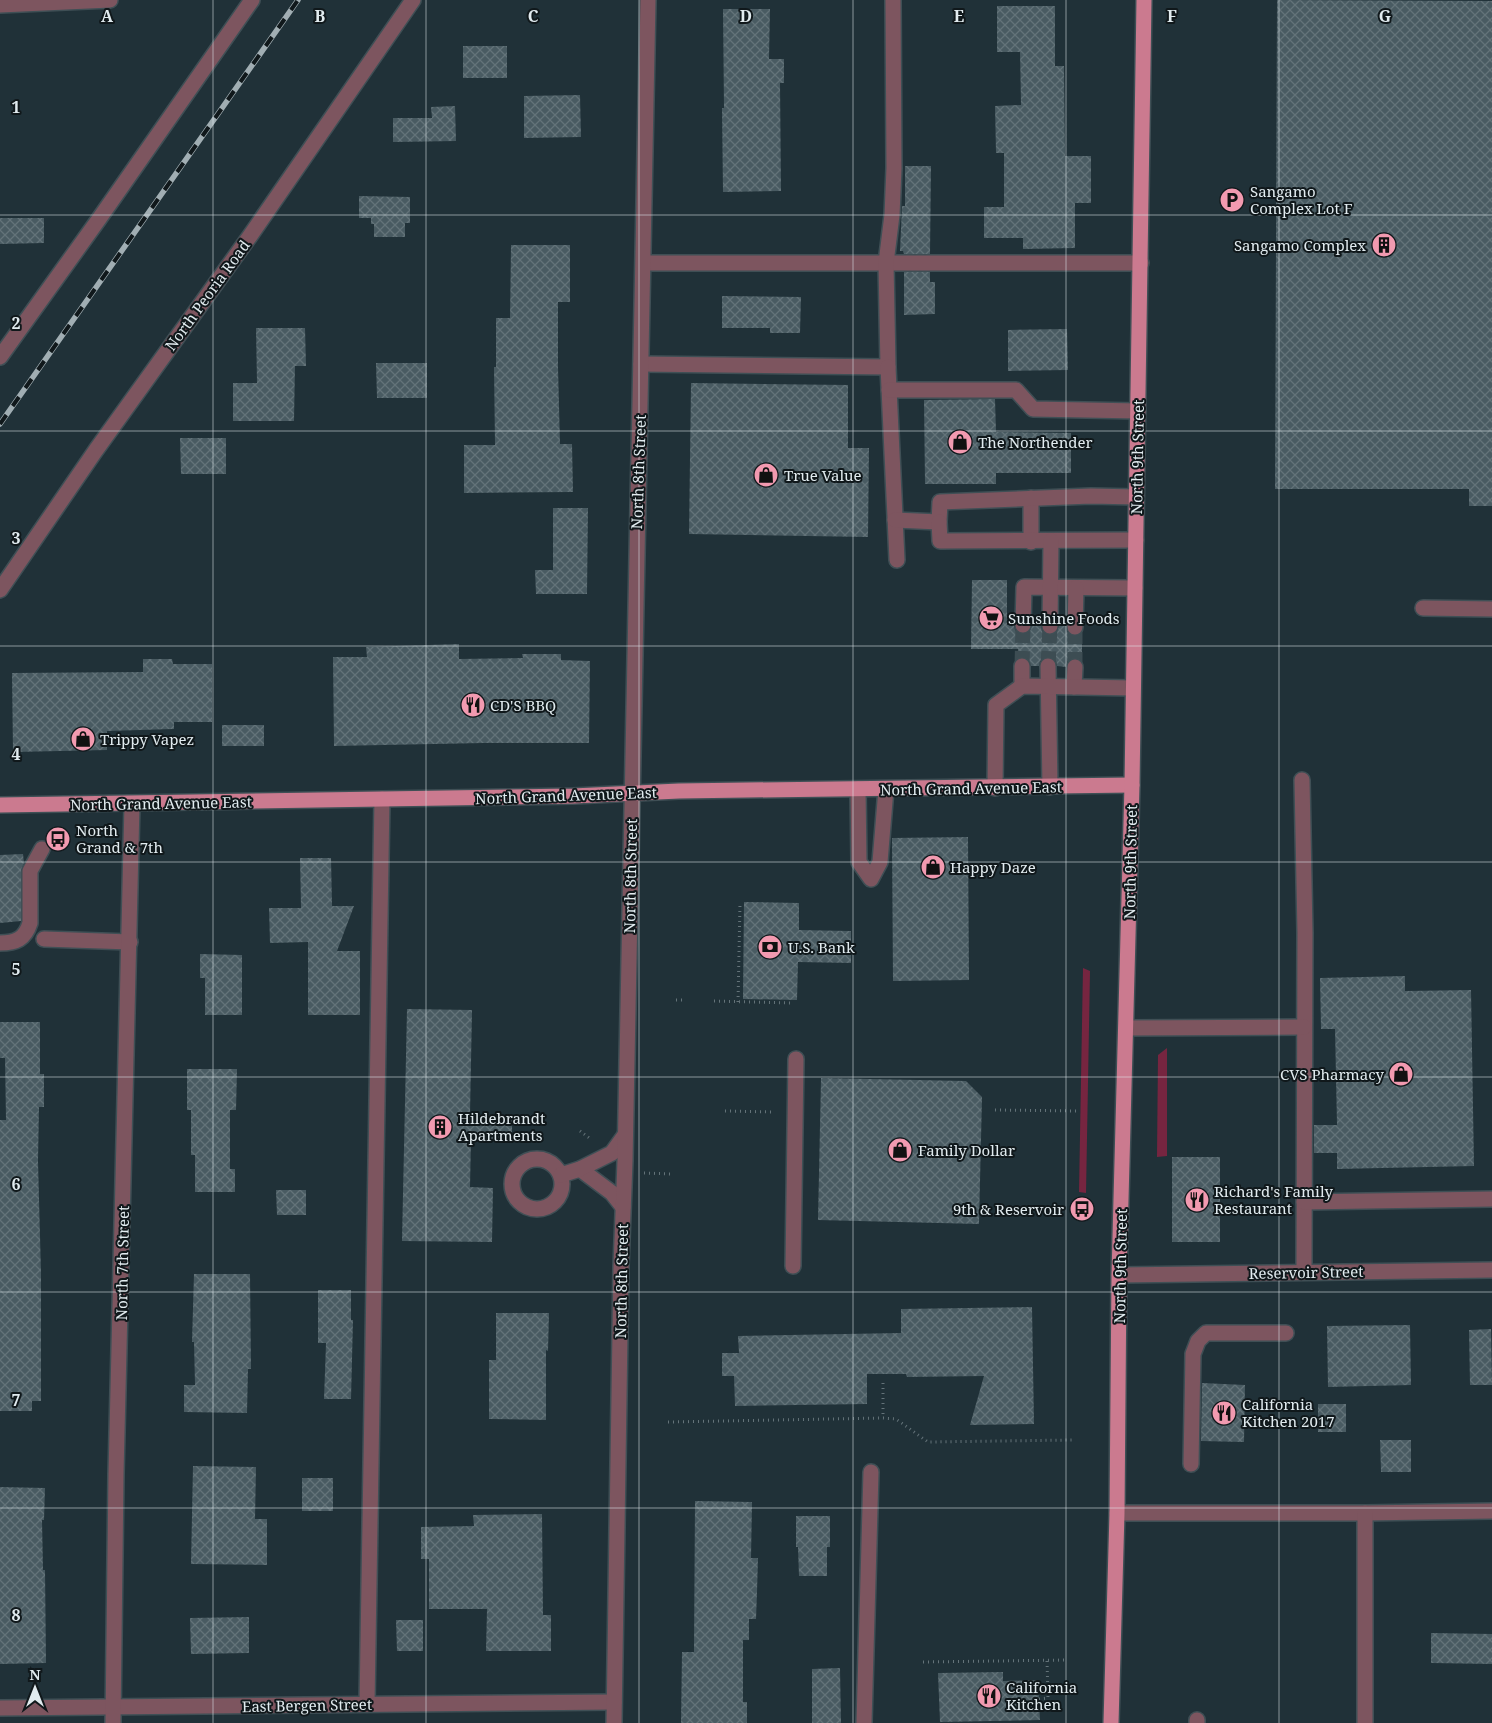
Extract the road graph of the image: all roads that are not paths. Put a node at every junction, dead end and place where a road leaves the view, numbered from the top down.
1 (110, 0) edge
2 (252, 0) edge
3 (414, 0) edge
4 (648, 0) edge
5 (893, 0) edge
6 (1144, 0) edge
7 (0, 5) edge
8 (886, 263) junction
9 (1141, 263) junction
10 (644, 264) junction
11 (0, 357) edge
12 (641, 364) junction
13 (888, 367) junction
14 (889, 390) junction
15 (1138, 411) junction
16 (1136, 497) junction
17 (1031, 498) junction
18 (895, 520) junction
19 (939, 522) junction
20 (1136, 540) junction
21 (1051, 541) junction
22 (1031, 542) junction
23 (897, 560) dead end
24 (1050, 587) junction
25 (1076, 588) junction
26 (1135, 588) junction
27 (0, 590) edge
28 (1423, 608) dead end
29 (1492, 609) edge
30 (1023, 625) tunnel mouth
31 (1050, 626) tunnel mouth
32 (1075, 627) tunnel mouth
33 (1022, 666) tunnel mouth
34 (1048, 666) tunnel mouth
35 (1075, 667) tunnel mouth
36 (1022, 686) junction
37 (1048, 686) junction
38 (1074, 687) junction
39 (1134, 688) junction
40 (1302, 780) dead end
41 (1132, 785) junction
42 (1050, 787) junction
43 (995, 788) junction
44 (858, 790) junction
45 (886, 790) junction
46 (632, 794) junction
47 (382, 799) junction
48 (132, 804) junction
49 (0, 805) edge
50 (42, 850) dead end
51 (44, 939) dead end
52 (130, 942) junction
53 (0, 943) edge
54 (1304, 1027) junction
55 (1126, 1028) junction
56 (796, 1059) dead end
57 (625, 1136) junction
58 (580, 1169) junction
59 (561, 1175) dead end
60 (1492, 1199) edge
61 (1304, 1202) junction
62 (623, 1207) junction
63 (793, 1266) dead end
64 (1492, 1270) edge
65 (1304, 1272) junction
66 (1119, 1275) junction
67 (1286, 1333) dead end
68 (1191, 1464) dead end
69 (871, 1472) dead end
70 (1492, 1511) edge
71 (1117, 1513) junction
72 (1365, 1513) junction
73 (614, 1702) junction
74 (367, 1704) junction
75 (113, 1706) junction
76 (0, 1708) edge
77 (113, 1723) edge
78 (614, 1723) edge
79 (864, 1723) edge
80 (1111, 1723) edge
81 (1365, 1723) edge

1 - 7 street
2 - 11 street
3 - 27 street, North Peoria Road
4 - 10 street, North 8th Street
5 - 8 street
6 - 9 main road, North 9th Street
8 - 9 street
8 - 10 street
8 - 13 street
9 - 15 main road, North 9th Street
10 - 12 street, North 8th Street
12 - 13 street
12 - 46 street, North 8th Street
13 - 14 street
14 - 15 street
14 - 18 street
15 - 16 main road, North 9th Street
16 - 17 street
16 - 20 main road, North 9th Street
17 - 19 street
17 - 22 street
18 - 19 street
18 - 23 street
19 - 22 street
20 - 21 street
20 - 26 main road, North 9th Street
21 - 22 street
21 - 24 street
24 - 25 street
24 - 30 street
24 - 31 street
25 - 26 street
25 - 32 street
26 - 39 main road, North 9th Street
28 - 29 street
33 - 36 street
34 - 37 street
35 - 38 street
36 - 37 street
36 - 43 street
37 - 38 street
37 - 42 street
38 - 39 street
39 - 41 main road, North 9th Street
40 - 54 street
41 - 42 main road, North Grand Avenue East
41 - 55 main road, North 9th Street
42 - 43 main road, North Grand Avenue East
43 - 45 main road, North Grand Avenue East
44 - 45 main road, North Grand Avenue East
44 - 45 street
44 - 46 main road, North Grand Avenue East
46 - 47 main road, North Grand Avenue East
46 - 57 street, North 8th Street
47 - 48 main road, North Grand Avenue East
47 - 74 street
48 - 49 main road, North Grand Avenue East
48 - 52 street, North 7th Street
50 - 53 street
51 - 52 street
52 - 75 street, North 7th Street
54 - 55 street
54 - 61 street
55 - 66 main road, North 9th Street
56 - 63 street
57 - 58 street
57 - 62 street, North 8th Street
58 - 59 street
58 - 62 street
60 - 61 street
61 - 65 street
62 - 73 street, North 8th Street
64 - 65 street, Reservoir Street
65 - 66 street, Reservoir Street
66 - 71 main road, North 9th Street
67 - 68 street
69 - 79 street
70 - 72 street
71 - 72 street
71 - 80 main road, North 9th Street
72 - 81 street
73 - 74 street, East Bergen Street
73 - 78 street, North 8th Street
74 - 75 street, East Bergen Street
75 - 76 street, East Bergen Street
75 - 77 street, North 7th Street

